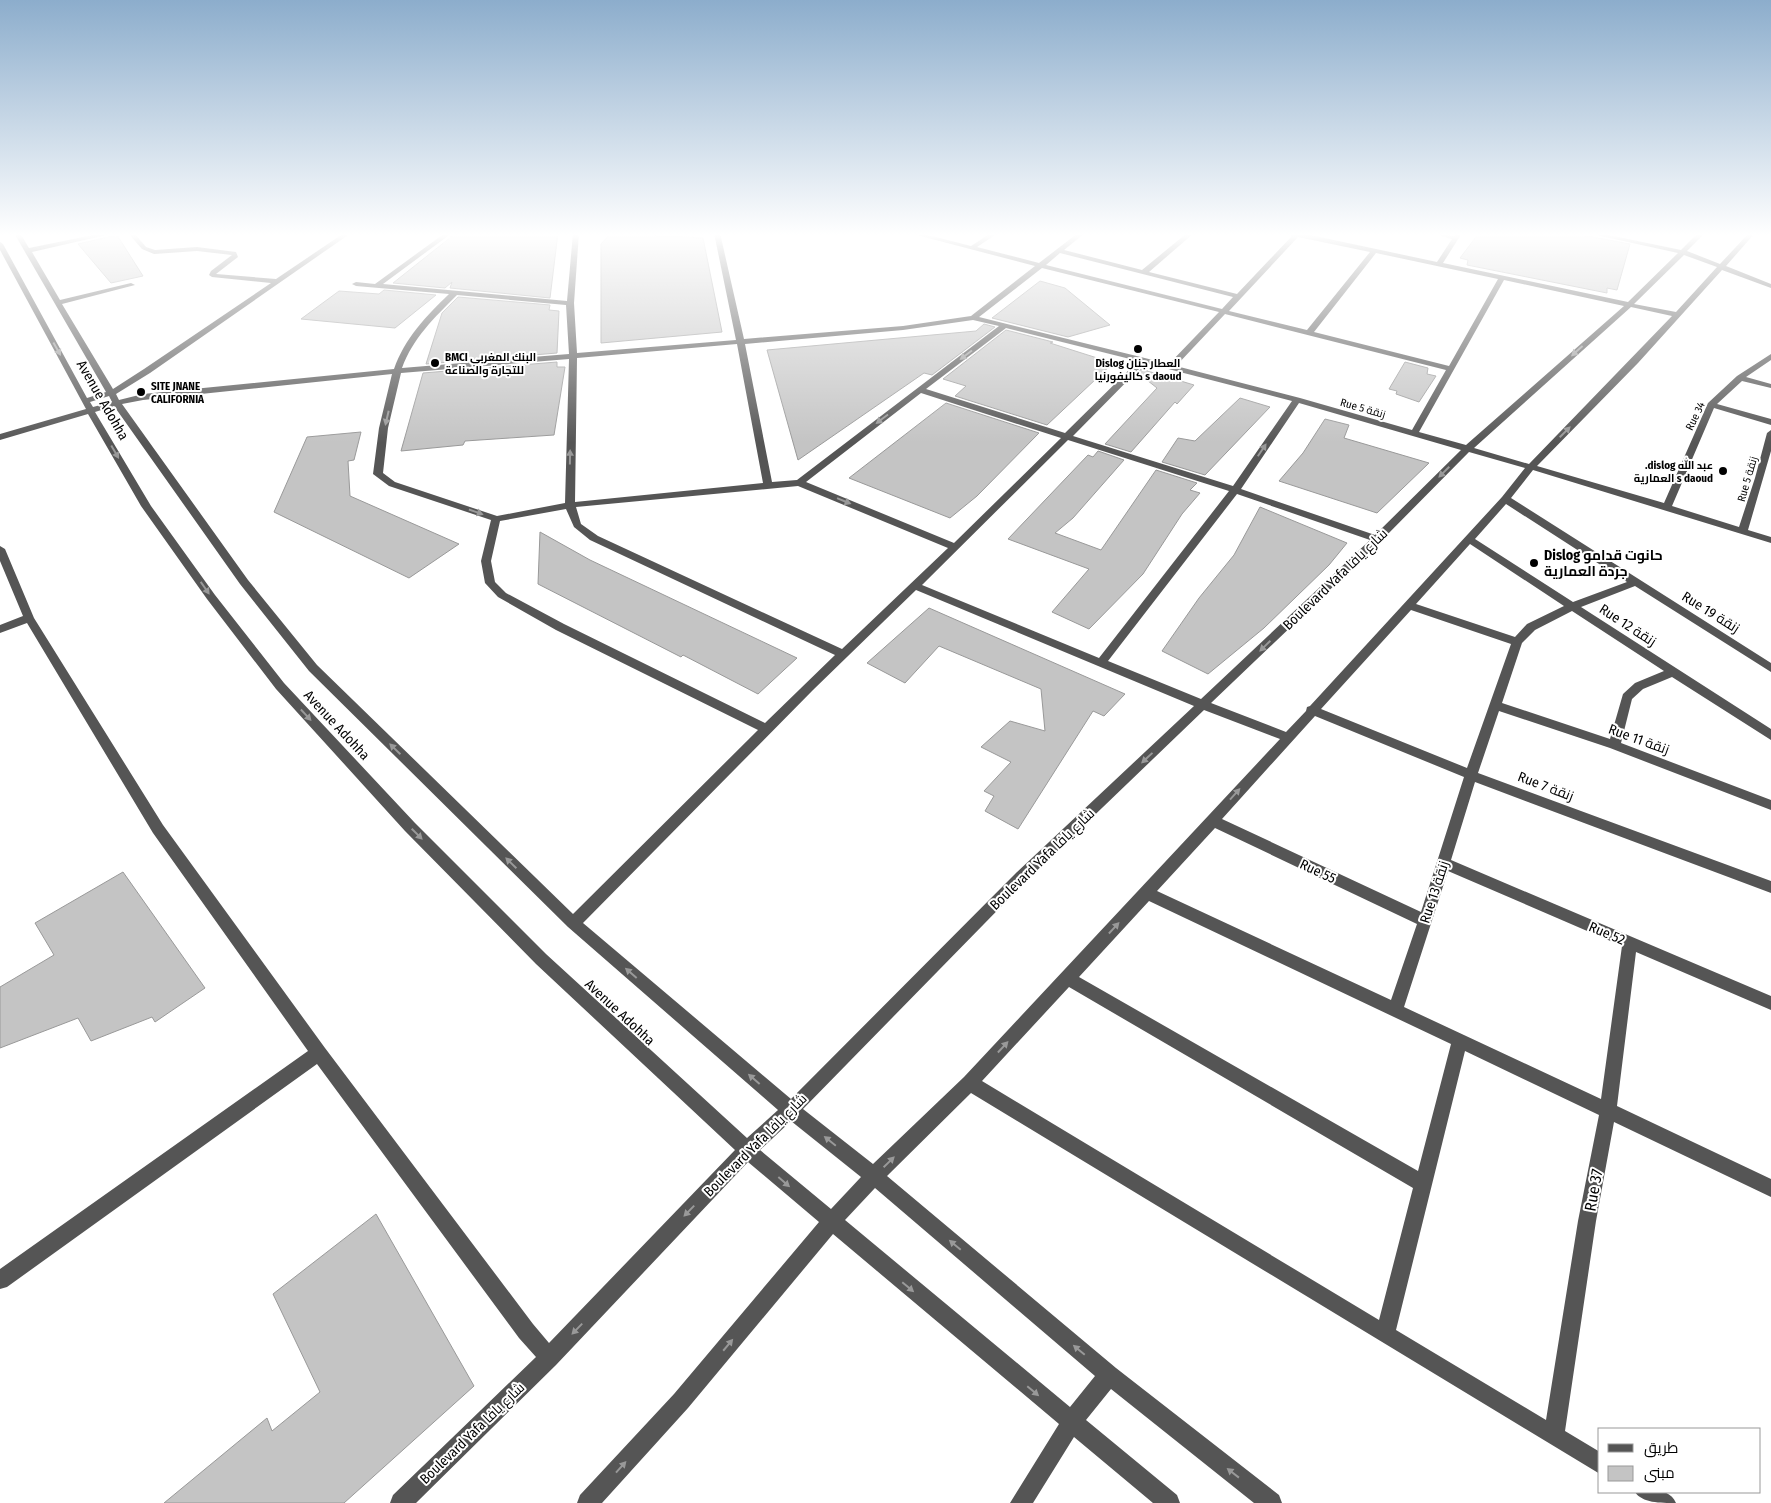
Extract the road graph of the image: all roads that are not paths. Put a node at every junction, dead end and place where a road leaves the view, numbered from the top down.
1 (32, 303) edge
2 (58, 303) edge
3 (245, 303) edge
4 (445, 303) edge
5 (570, 303) edge
6 (731, 303) edge
7 (991, 303) edge
8 (1192, 303) edge
9 (1231, 303) edge
10 (1333, 303) edge
11 (1488, 303) edge
12 (1626, 303) edge
13 (1689, 303) edge
14 (1630, 304) junction
15 (1223, 311) junction
16 (1678, 315) junction
17 (973, 318) junction
18 (1005, 325) junction
19 (1309, 333) junction
20 (741, 343) junction
21 (1771, 356) edge
22 (573, 357) junction
23 (1144, 360) junction
24 (1171, 367) junction
25 (1452, 369) junction
26 (397, 371) junction
27 (1740, 378) junction
28 (1771, 386) edge
29 (920, 390) junction
30 (114, 398) junction
31 (1297, 400) junction
32 (1711, 405) junction
33 (88, 406) junction
34 (1771, 422) edge
35 (1771, 433) edge
36 (1414, 434) junction
37 (1064, 436) junction
38 (0, 437) edge
39 (1467, 449) junction
40 (1531, 466) junction
41 (1760, 478) junction
42 (1771, 480) edge
43 (799, 483) junction
44 (768, 485) junction
45 (1235, 490) junction
46 (1504, 499) junction
47 (570, 506) junction
48 (1667, 507) junction
49 (496, 519) junction
50 (1743, 531) junction
51 (1377, 539) junction
52 (1468, 539) junction
53 (1771, 540) edge
54 (955, 547) junction
55 (0, 549) edge
56 (1636, 582) junction
57 (915, 586) junction
58 (1408, 605) junction
59 (1573, 606) junction
60 (29, 618) junction
61 (0, 629) edge
62 (1517, 642) junction
63 (844, 655) junction
64 (1101, 663) junction
65 (1771, 668) edge
66 (1673, 672) junction
67 (1203, 705) junction
68 (1496, 705) junction
69 (1311, 710) junction
70 (766, 729) junction
71 (1771, 736) edge
72 (1287, 737) junction
73 (1614, 745) junction
74 (1471, 775) junction
75 (1771, 805) edge
76 (1211, 820) junction
77 (1444, 863) junction
78 (1771, 887) edge
79 (1147, 892) junction
80 (1425, 921) junction
81 (573, 923) junction
82 (1630, 943) junction
83 (1067, 978) junction
84 (1771, 1003) edge
85 (1395, 1010) junction
86 (1460, 1040) junction
87 (319, 1052) junction
88 (970, 1083) junction
89 (1608, 1109) junction
90 (791, 1110) junction
91 (747, 1150) junction
92 (874, 1176) junction
93 (1423, 1184) junction
94 (1771, 1188) edge
95 (830, 1222) junction
96 (0, 1280) edge
97 (1385, 1334) junction
98 (549, 1358) junction
99 (1108, 1375) junction
100 (1071, 1423) junction
101 (1554, 1436) junction
102 (1598, 1463) edge
103 (1648, 1493) edge
104 (400, 1503) edge
105 (588, 1503) edge
106 (1022, 1503) edge
107 (1169, 1503) edge
108 (1271, 1503) edge
109 (1665, 1503) edge

1 -> 33 street, Avenue Adohha
2 - 30 street
3 - 30 street
4 - 26 street
5 - 22 street
6 - 20 street
7 - 17 street
8 - 15 street
9 - 15 street
10 - 19 street
11 - 25 street
12 - 14 street
13 - 16 street
14 - 16 street
14 -> 39 street, Boulevard Yafa شارع يافا
15 - 19 street
15 - 24 street
40 -> 16 street
17 - 18 street, Rue 5 زنقة
17 - 20 street
18 - 23 street, Rue 5 زنقة
18 -> 29 street
19 - 25 street
20 - 22 street
20 - 44 street
21 - 27 street, Rue 34
22 - 26 street
47 -> 22 street
23 - 24 street, Rue 5 زنقة
23 - 37 street
24 - 31 street, Rue 5 زنقة
25 - 36 street
26 - 30 street
26 -> 49 street
27 - 28 street
27 - 32 street, Rue 34
29 - 37 street
29 -> 43 street
30 - 33 street
81 -> 30 street
31 - 36 street, Rue 5 زنقة
45 -> 31 street
32 - 34 street
32 - 48 street, Rue 34
33 - 38 street
33 -> 91 street, Avenue Adohha
35 - 41 street, Rue 5 زنقة
36 - 39 street, Rue 5 زنقة
37 - 45 street
37 - 54 street
39 - 40 street, Rue 5 زنقة
39 -> 51 street, Boulevard Yafa شارع يافا
40 - 46 street
40 - 48 street, Rue 5 زنقة
41 - 42 street
41 - 50 street, Rue 5 زنقة
43 - 44 street
43 -> 54 street
44 - 47 street
45 - 51 street
45 - 64 street
46 - 52 street
46 - 56 street, Rue 19 زنقة
47 - 49 street
47 - 63 street
48 - 50 street, Rue 5 زنقة
49 - 70 street
50 - 53 street, Rue 5 زنقة
51 -> 67 street, Boulevard Yafa شارع يافا
52 - 58 street
52 - 59 street, Rue 12 زنقة
54 - 57 street
55 - 60 street
56 - 59 street, Rue 13 زنقة
56 - 65 street, Rue 19 زنقة
57 - 63 street
57 - 64 street
58 - 62 street
58 - 69 street
59 - 62 street, Rue 13 زنقة
59 - 66 street, Rue 12 زنقة
60 - 61 street
60 - 87 street
62 - 68 street, Rue 13 زنقة
63 - 70 street
64 - 67 street
66 - 71 street, Rue 12 زنقة
66 - 73 street
67 - 72 street
67 -> 90 street, Boulevard Yafa شارع يافا
68 - 73 street, Rue 11 زنقة
68 - 74 street, Rue 13 زنقة
69 - 72 street
69 - 74 street, Rue 7 زنقة
70 - 81 street
76 -> 72 street
73 - 75 street, Rue 11 زنقة
74 - 77 street, Rue 13 زنقة
74 - 78 street, Rue 7 زنقة
76 - 79 street
76 - 80 street, Rue 55
77 - 80 street, Rue 13 زنقة
77 - 82 street, Rue 52
83 -> 79 street
79 - 85 street
80 - 85 street, Rue 13 زنقة
90 -> 81 street
82 - 84 street, Rue 52
82 - 89 street, Rue 37
88 -> 83 street
83 - 93 street
85 - 86 street
86 - 89 street
86 - 93 street
87 - 96 street
87 - 98 street
92 -> 88 street
88 - 97 street
89 - 94 street
89 - 101 street, Rue 37
90 - 91 street, Boulevard Yafa شارع يافا
92 -> 90 street
91 -> 95 street, Avenue Adohha
91 -> 98 street, Boulevard Yafa شارع يافا
92 - 95 street
99 -> 92 street
93 - 97 street
95 -> 100 street, Avenue Adohha
105 -> 95 street
97 - 101 street
98 - 104 street, Boulevard Yafa شارع يافا
99 - 100 street
108 -> 99 street
100 - 106 street
100 - 107 street, Avenue Adohha
101 - 102 street
103 - 109 street

